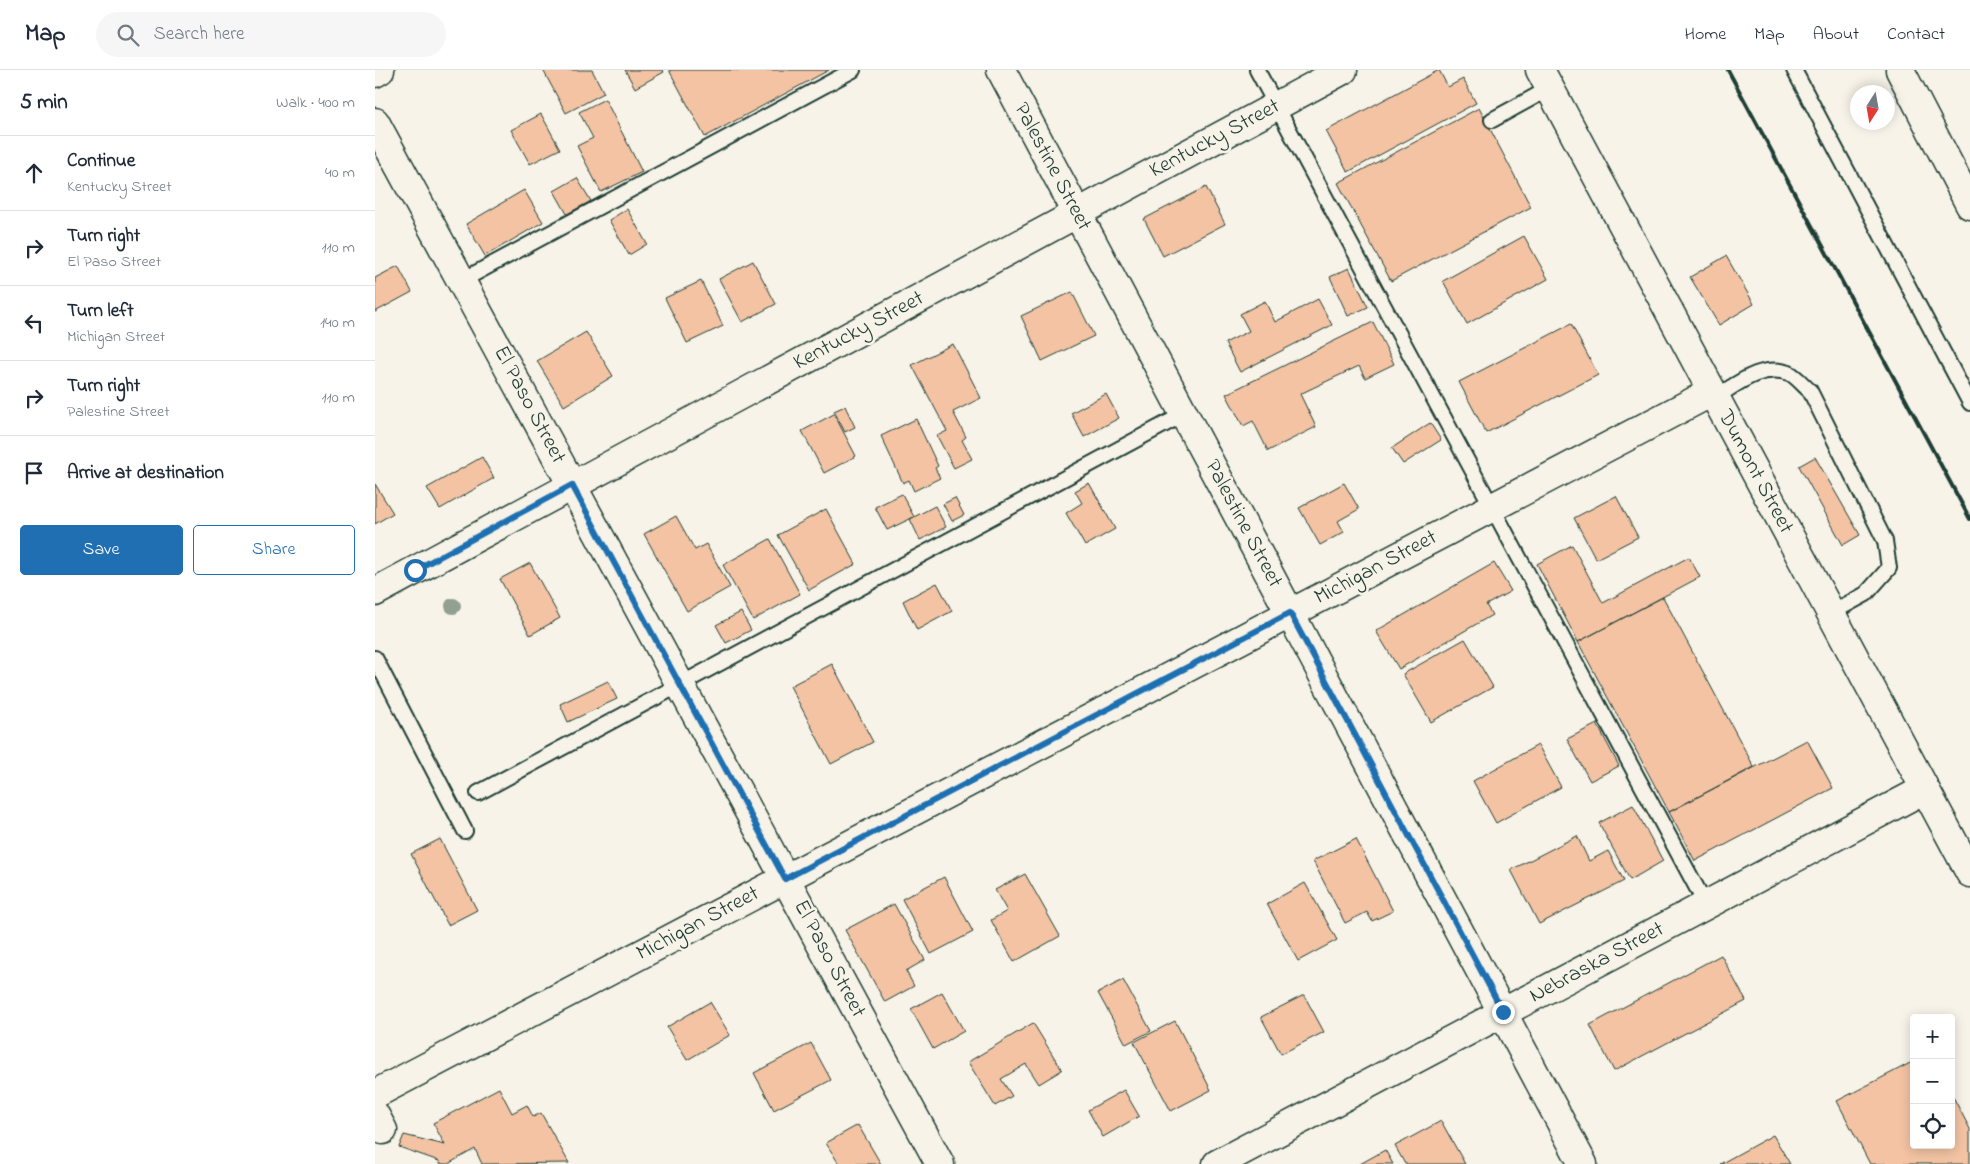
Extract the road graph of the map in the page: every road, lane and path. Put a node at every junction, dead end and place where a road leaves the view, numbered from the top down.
1 (380, 70) edge
2 (853, 70) edge
3 (1001, 70) edge
4 (1257, 70) edge
5 (1343, 70) edge
6 (1794, 70) edge
7 (1900, 70) edge
8 (375, 73) edge
9 (1545, 79) edge
10 (1276, 106) junction
11 (1492, 120) dead end
12 (375, 122) edge
13 (1970, 205) edge
14 (1077, 213) junction
15 (461, 281) junction
16 (1714, 395) junction
17 (1970, 403) edge
18 (1184, 414) junction
19 (572, 485) junction
20 (1492, 507) junction
21 (377, 586) edge
22 (1290, 613) junction
23 (1831, 613) junction
24 (375, 658) edge
25 (680, 684) junction
26 (1925, 789) junction
27 (478, 794) dead end
28 (465, 831) dead end
29 (1970, 873) edge
30 (785, 879) junction
31 (1706, 905) junction
32 (1503, 1012) junction
33 (375, 1094) edge
34 (940, 1164) edge
35 (1217, 1164) edge
36 (1583, 1164) edge

1 - 8 street
2 - 15 lane
3 - 14 street, Palestine Street
4 - 10 lane
5 - 10 street, Kentucky Street
6 - 17 lane
7 - 13 street
9 - 11 lane
9 - 16 street, Dumont Street
10 - 14 street, Kentucky Street
10 - 20 lane
12 - 15 street, El Paso Street
14 - 18 street, Palestine Street
14 - 19 street, Kentucky Street
15 - 19 street, El Paso Street
16 - 20 street, Michigan Street
16 - 23 street, Dumont Street
16 - 23 lane
18 - 22 street, Palestine Street
18 - 25 lane
19 - 21 street, Kentucky Street
19 - 25 street, El Paso Street
20 - 22 street, Michigan Street
20 - 31 lane
22 - 30 street, Michigan Street
22 - 32 street, Palestine Street
23 - 26 street, Dumont Street
24 - 28 lane
25 - 27 lane
25 - 30 street, El Paso Street
26 - 29 street, Dumont Street
26 - 31 street, Nebraska Street
30 - 33 street, Michigan Street
30 - 34 street, El Paso Street
31 - 32 street, Nebraska Street
32 - 35 street, Nebraska Street
32 - 36 street, Palestine Street

